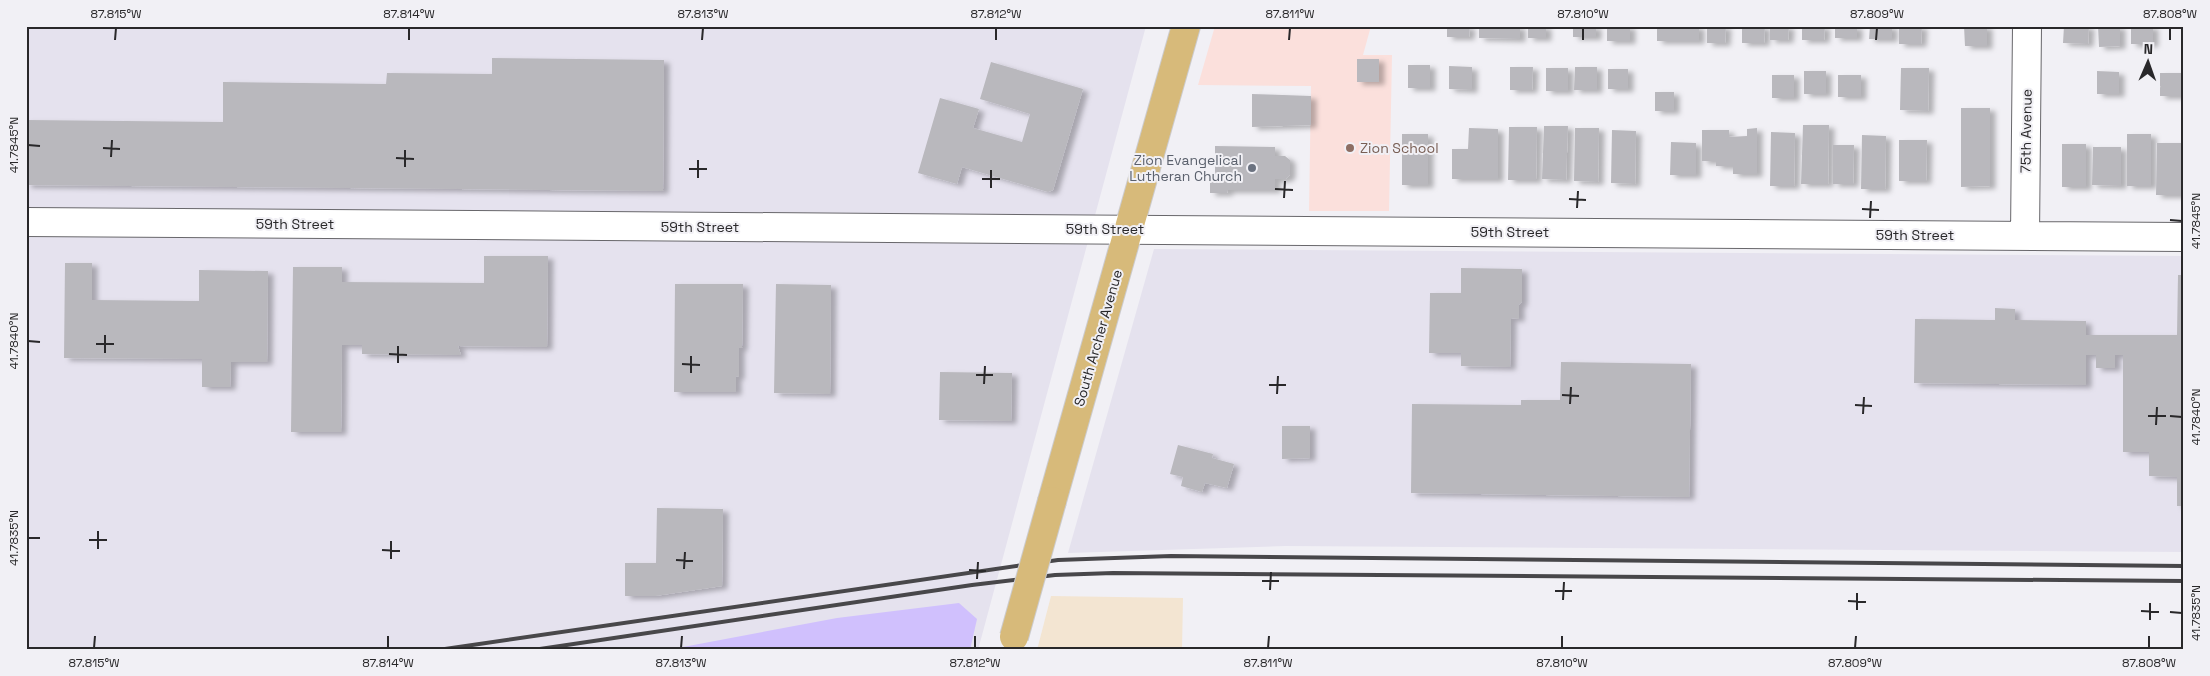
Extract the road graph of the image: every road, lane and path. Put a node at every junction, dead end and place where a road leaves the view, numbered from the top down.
1 (1186, 26) edge
2 (2027, 26) edge
3 (26, 222) edge
4 (1129, 229) junction
5 (2025, 236) junction
6 (2184, 237) edge
7 (1012, 643) edge

1 - 4 main road, South Archer Avenue
2 - 5 street, 75th Avenue
3 - 4 street, 59th Street
4 - 5 street, 59th Street
4 - 7 main road, South Archer Avenue, bridge
5 - 6 street, 59th Street

